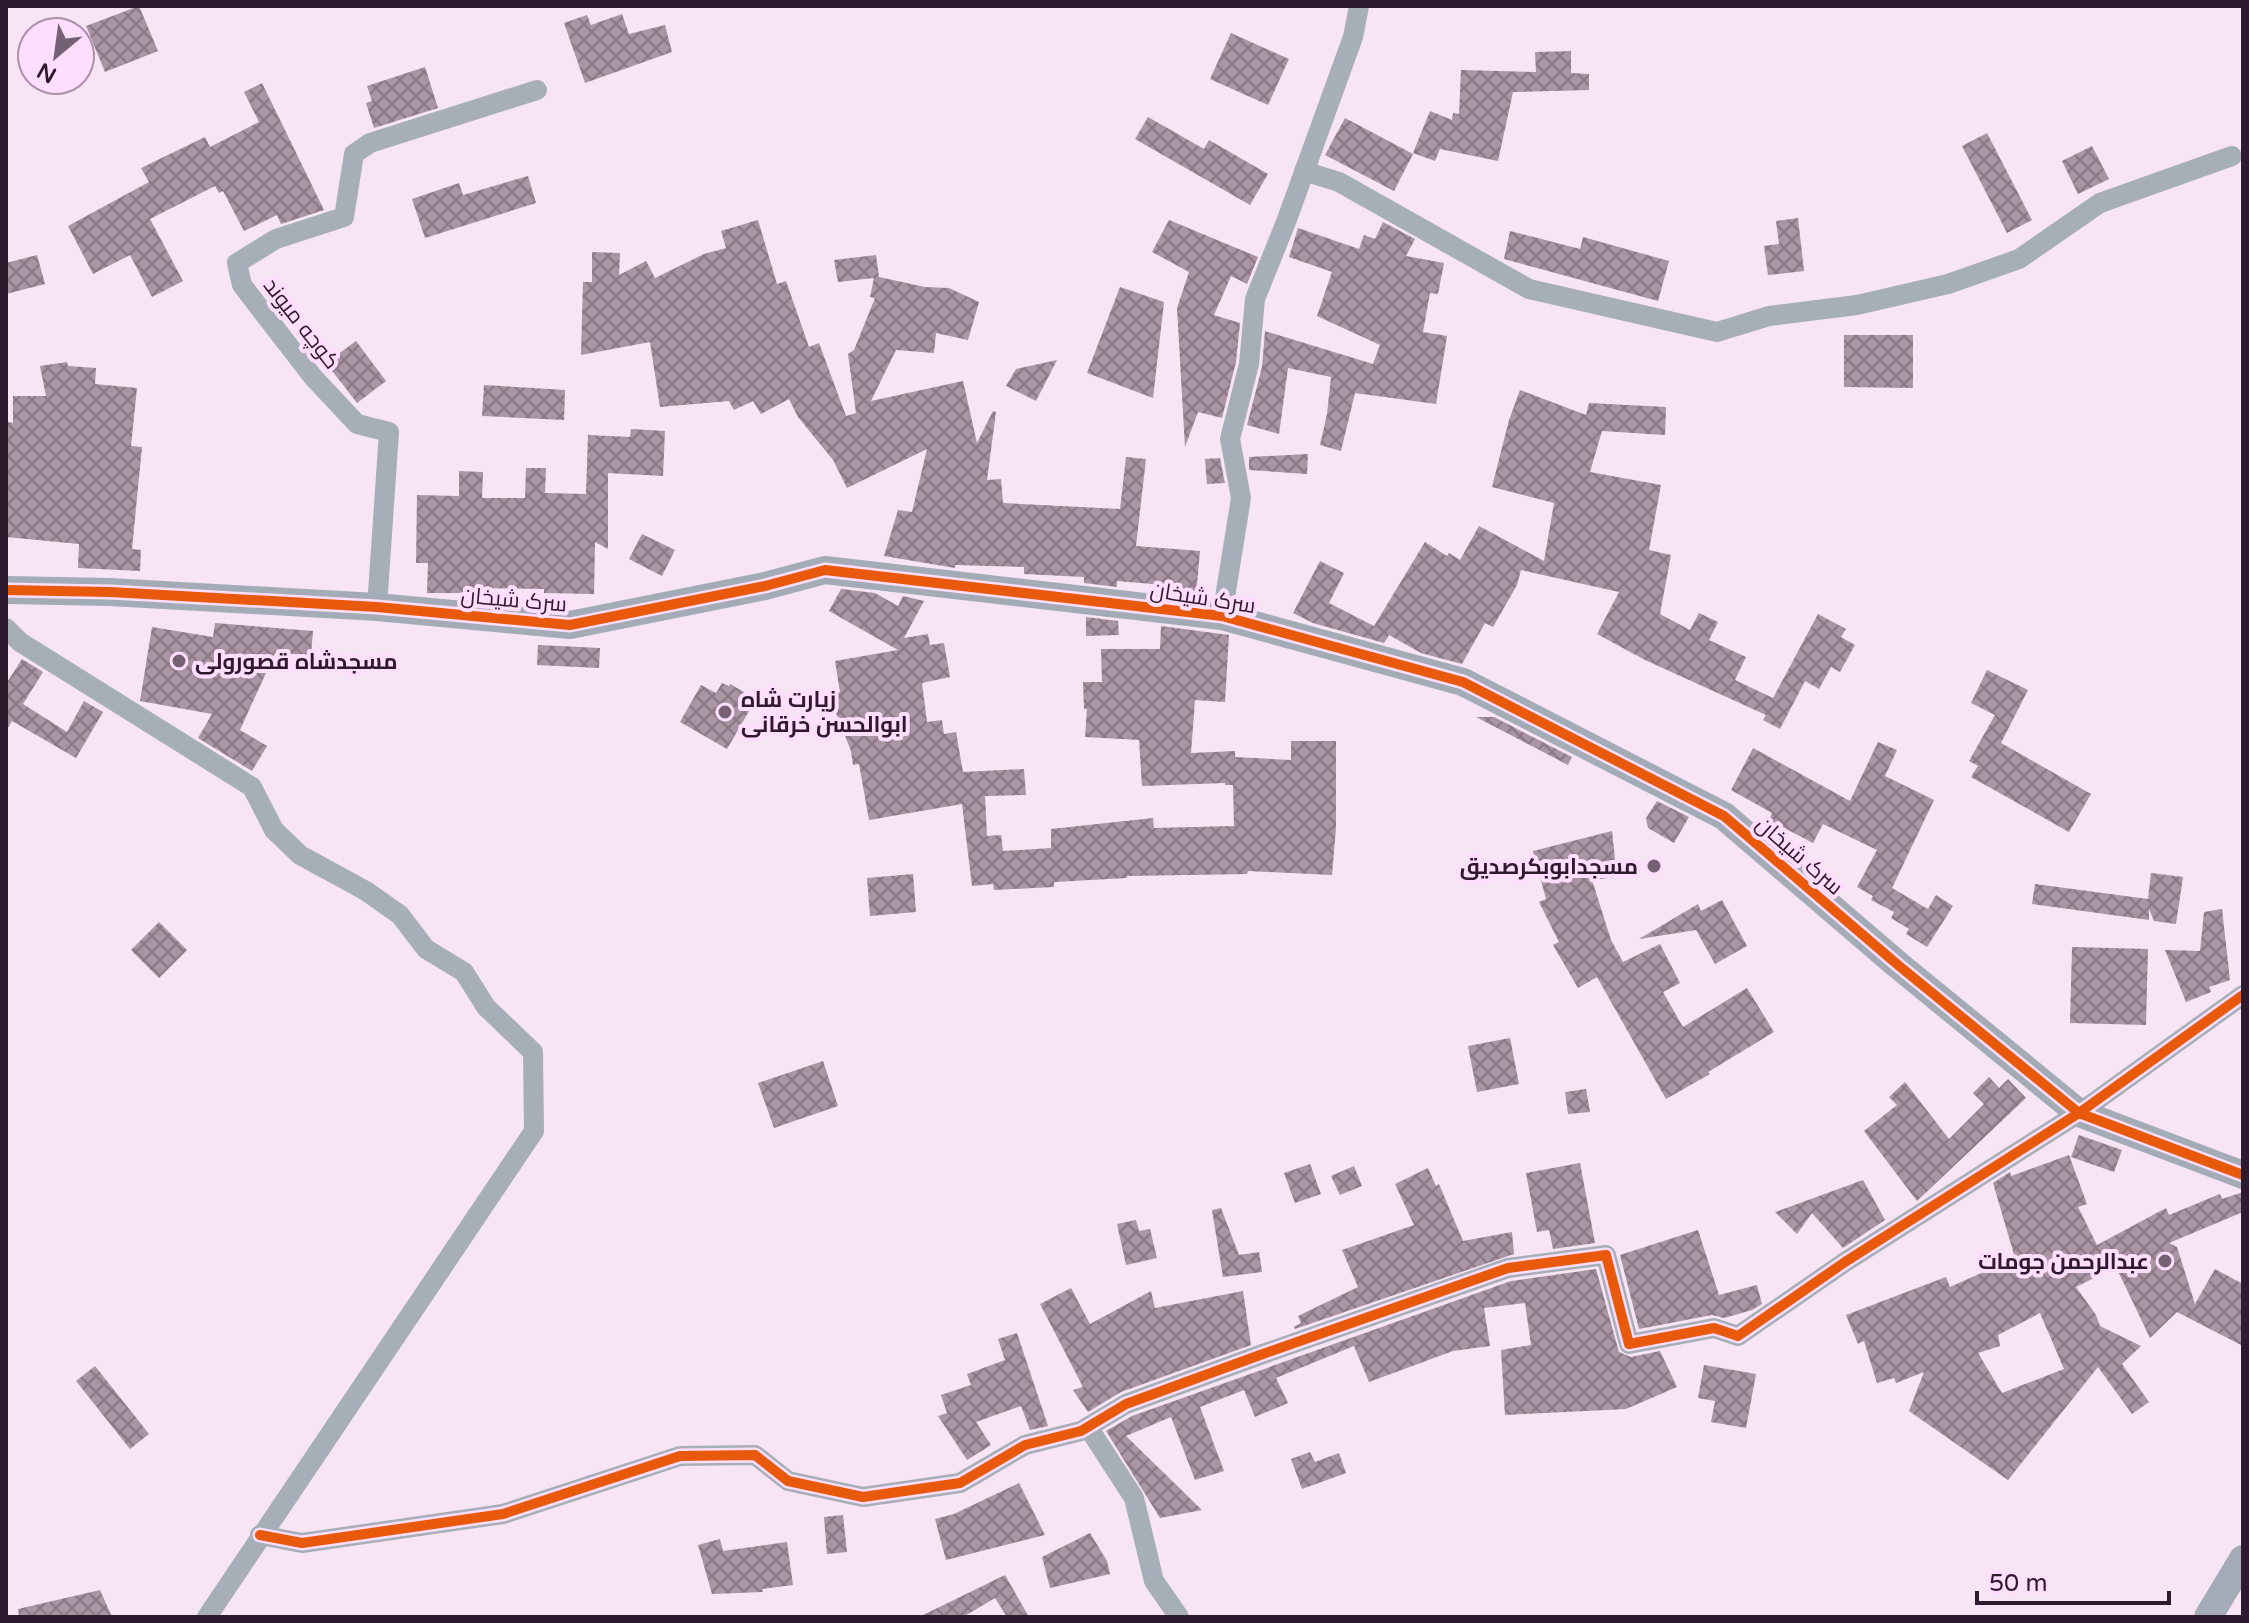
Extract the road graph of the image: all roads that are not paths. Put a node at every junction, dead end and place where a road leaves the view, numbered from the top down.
1 (1359, 6) edge
2 (537, 90) dead end
3 (2232, 156) dead end
4 (1304, 171) junction
5 (6, 590) edge
6 (377, 607) junction
7 (1222, 616) junction
8 (6, 628) edge
9 (2243, 995) edge
10 (2079, 1113) junction
11 (2243, 1175) edge
12 (1088, 1427) junction
13 (260, 1535) junction
14 (2243, 1559) edge
15 (207, 1617) edge
16 (1179, 1617) edge
17 (2208, 1617) edge

1 - 4 street
2 - 6 street, کوچه میوند
3 - 4 street
4 - 7 street
5 - 6 street, سرک شیخان
6 - 7 street, سرک شیخان
7 - 10 street, سرک شیخان
8 - 13 street
9 - 10 street
10 - 11 street, سرک شیخان
10 - 12 street
12 - 13 street
12 - 16 street
13 - 15 street
14 - 17 street

